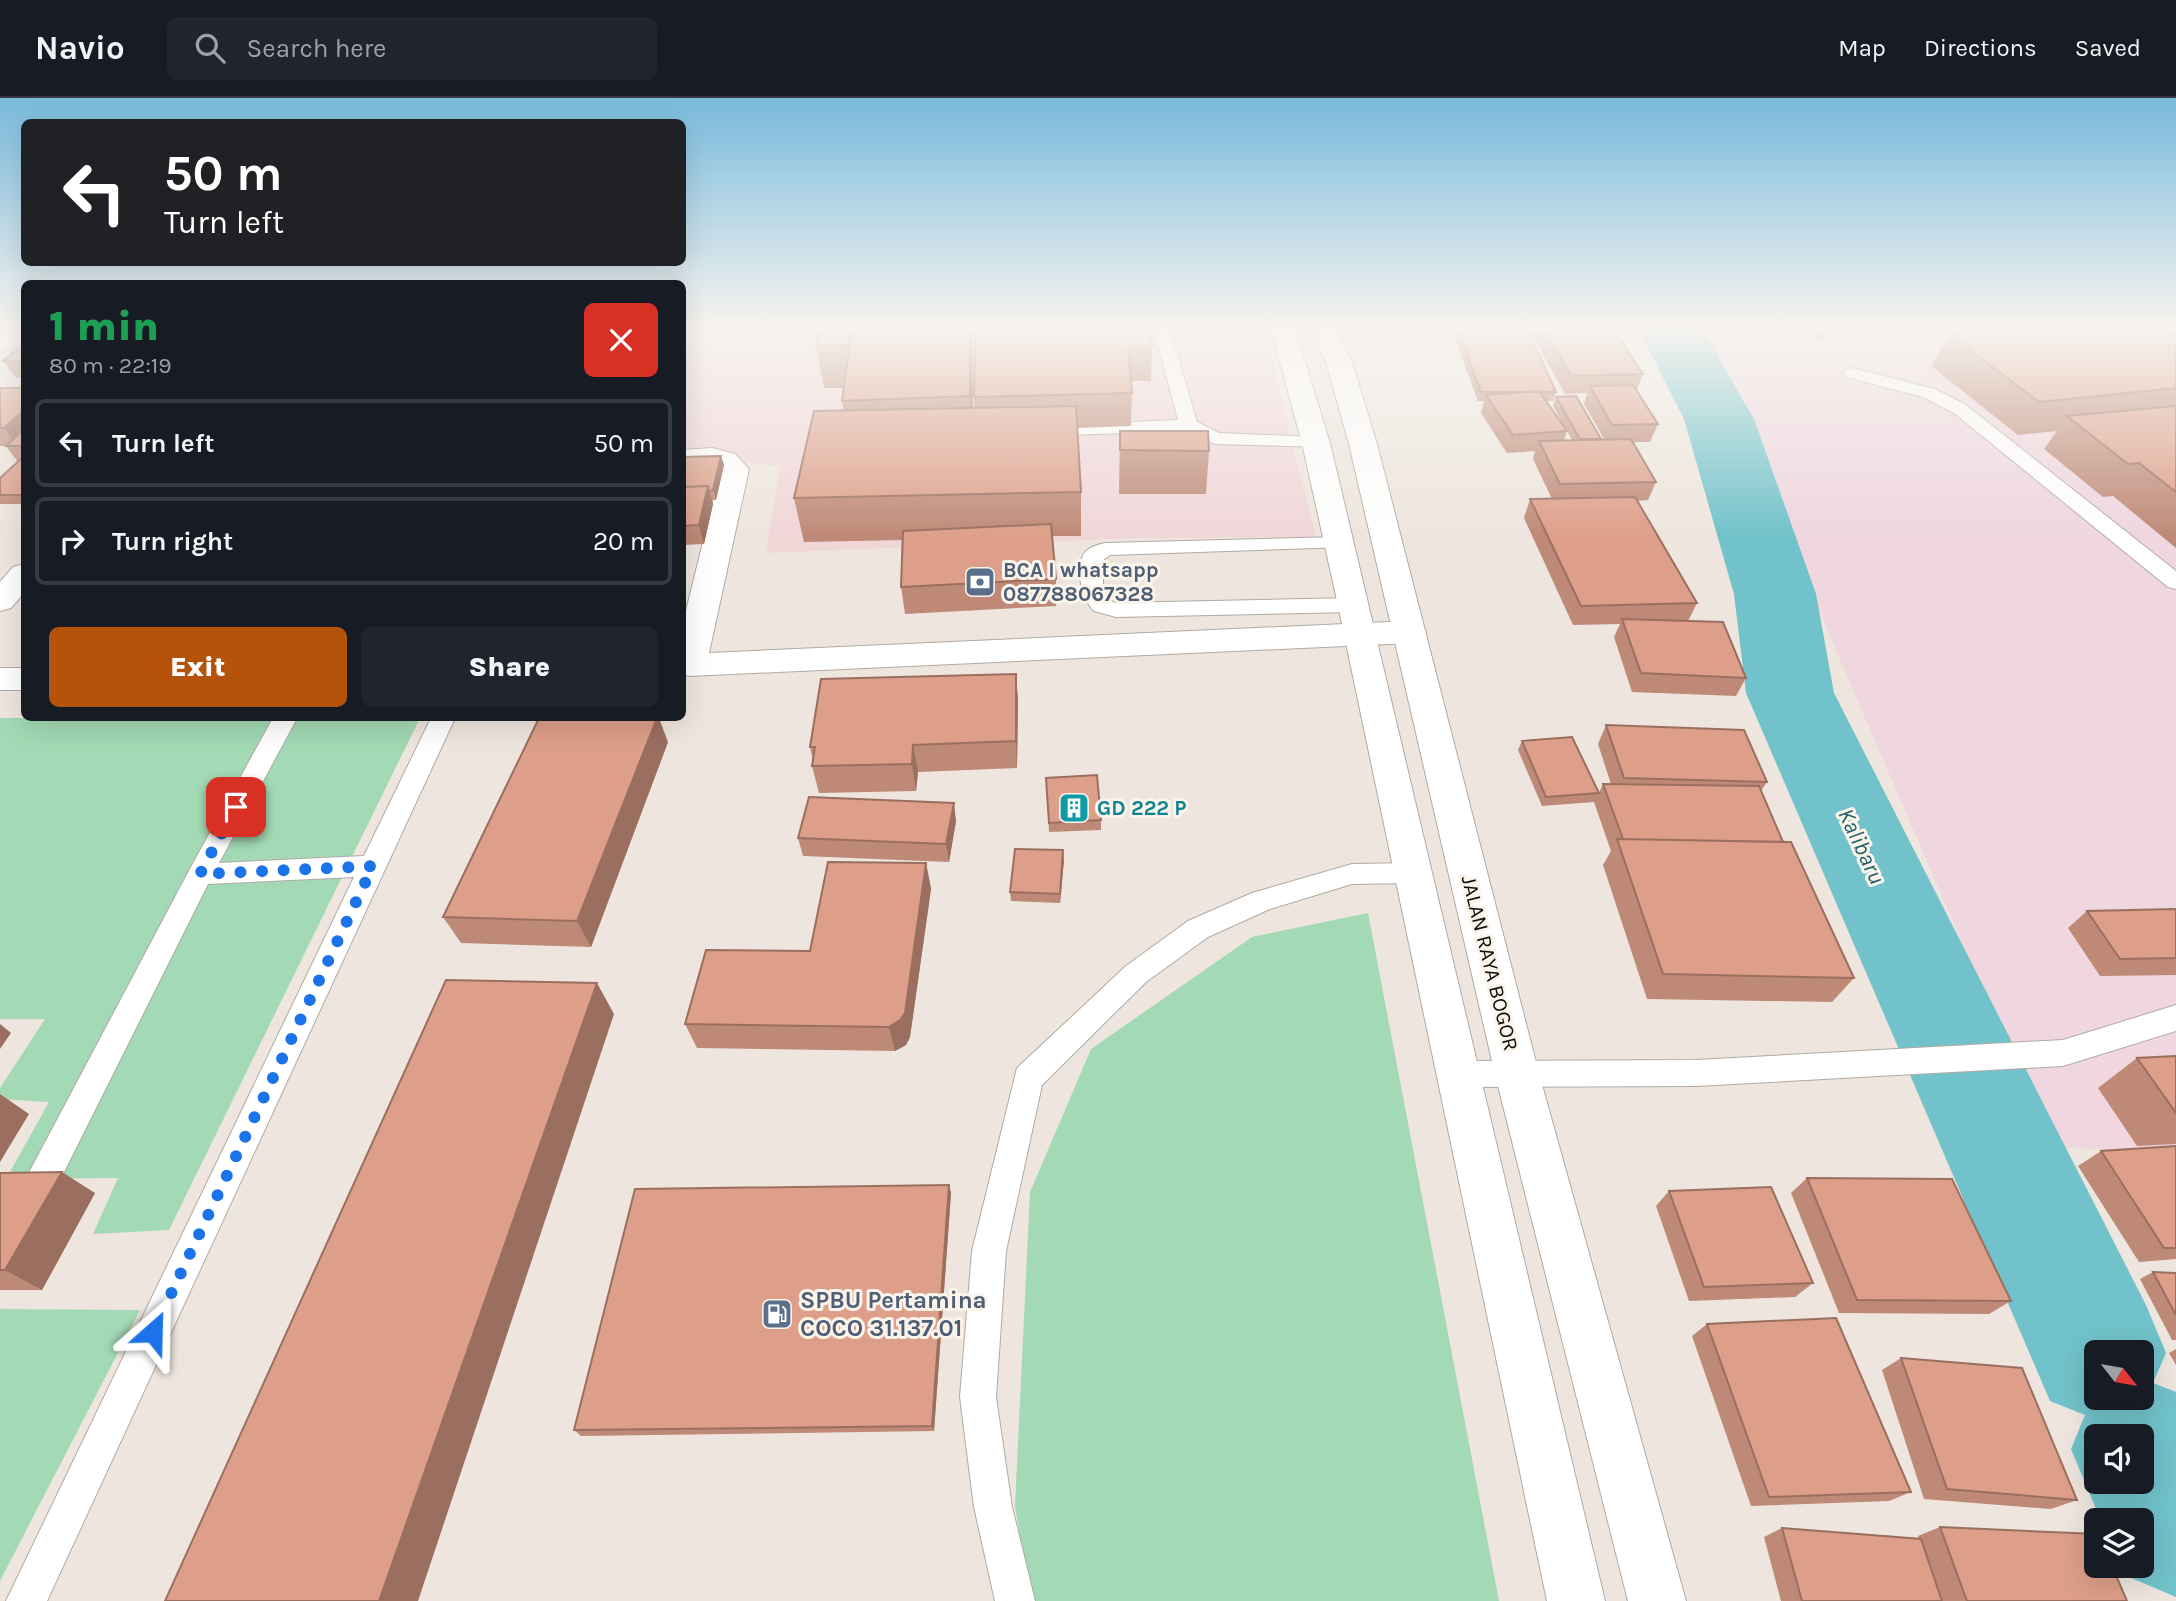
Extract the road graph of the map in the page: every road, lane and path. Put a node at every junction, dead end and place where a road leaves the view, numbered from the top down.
1 (1181, 396) edge
2 (1302, 396) edge
3 (1349, 396) edge
4 (1935, 396) edge
5 (1189, 425) junction
6 (1027, 433) edge
7 (1316, 443) junction
8 (686, 458) edge
9 (1340, 543) junction
10 (21, 577) edge
11 (2176, 582) edge
12 (0, 601) edge
13 (1357, 620) junction
14 (1410, 632) junction
15 (686, 665) edge
16 (0, 679) edge
17 (21, 679) edge
18 (283, 721) edge
19 (442, 721) edge
20 (373, 866) junction
21 (1412, 873) junction
22 (200, 874) junction
23 (1468, 874) junction
24 (2176, 1018) edge
25 (1459, 1074) junction
26 (1517, 1074) junction
27 (35, 1195) edge
28 (26, 1601) edge
29 (1015, 1601) edge
30 (1576, 1601) edge
31 (1657, 1601) edge

1 - 5 lane
2 - 7 main road
3 - 14 main road, JALAN RAYA BOGOR
4 - 11 lane
5 - 6 lane
5 - 7 lane
7 - 9 main road
8 - 15 main road
9 - 13 main road
9 - 13 lane
10 - 12 main road
13 - 14 main road
13 - 15 main road
13 - 21 main road
14 - 23 main road, JALAN RAYA BOGOR
16 - 17 main road
18 - 22 lane
19 - 20 lane
20 - 22 lane
20 - 28 lane
21 - 23 main road
21 - 25 main road
21 - 29 lane
22 - 27 lane
23 - 26 main road, JALAN RAYA BOGOR
24 - 26 lane
25 - 26 lane
25 - 30 main road
26 - 31 main road, JALAN RAYA BOGOR

